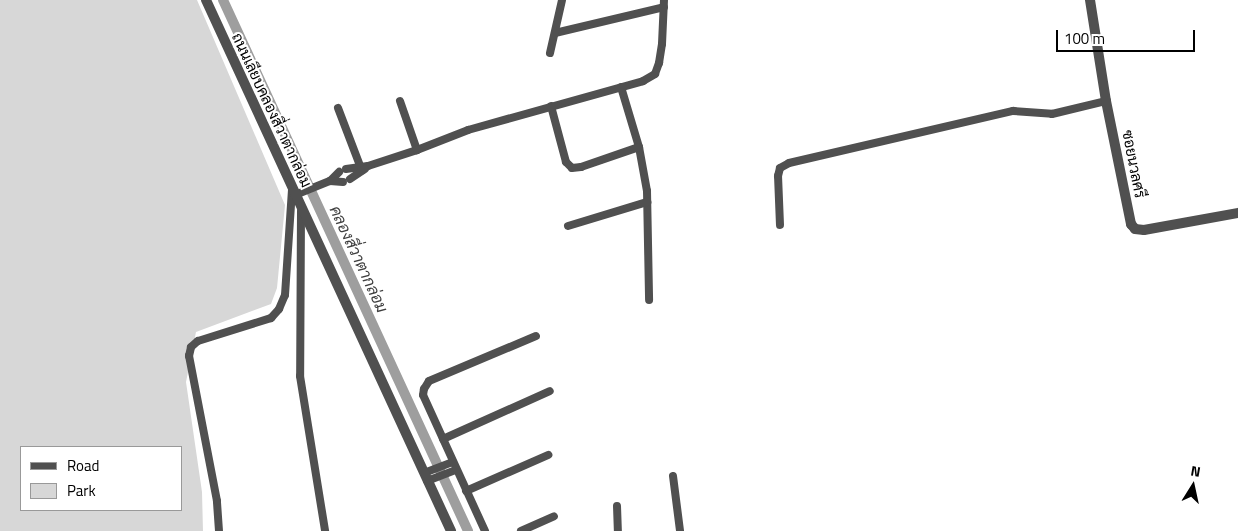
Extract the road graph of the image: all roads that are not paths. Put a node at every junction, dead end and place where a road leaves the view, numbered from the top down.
1 (206, 0) edge
2 (562, 0) edge
3 (1090, 0) edge
4 (664, 3) edge
5 (554, 33) junction
6 (550, 53) dead end
7 (621, 87) junction
8 (400, 101) dead end
9 (1106, 102) junction
10 (551, 106) junction
11 (338, 108) dead end
12 (639, 147) junction
13 (417, 150) junction
14 (363, 168) junction
15 (330, 181) junction
16 (294, 192) junction
17 (647, 202) junction
18 (301, 209) junction
19 (1238, 213) edge
20 (780, 225) dead end
21 (568, 226) dead end
22 (649, 300) dead end
23 (536, 336) dead end
24 (550, 391) dead end
25 (443, 439) junction
26 (548, 455) dead end
27 (453, 462) junction
28 (446, 469) junction
29 (456, 470) junction
30 (429, 475) junction
31 (673, 476) dead end
32 (466, 491) junction
33 (618, 506) dead end
34 (554, 516) dead end
35 (219, 531) edge
36 (325, 531) edge
37 (450, 531) edge
38 (485, 531) edge
39 (521, 531) edge
40 (618, 531) edge
41 (680, 531) edge

1 - 16 street, ถนนเลียบคลองสี่วาตากล่อม
2 - 5 street
3 - 9 street, ซอยนวลศรี
4 - 5 street
4 - 7 street
5 - 6 street
7 - 10 street
7 - 12 street
8 - 13 street
9 - 19 street, ซอยนวลศรี
9 - 20 street
10 - 12 street
10 - 13 street
11 - 14 street
12 - 17 street
13 - 14 street
14 - 15 street
14 - 15 street
15 - 16 street
16 - 18 street, ถนนเลียบคลองสี่วาตากล่อม
16 - 35 street
17 - 21 street
17 - 22 street
18 - 30 street, ถนนเลียบคลองสี่วาตากล่อม
18 - 36 street
23 - 25 street
24 - 25 street
25 - 27 street
26 - 32 street
27 - 28 street
27 - 29 street
28 - 29 street
28 - 30 street
29 - 32 street
30 - 37 street, ถนนเลียบคลองสี่วาตากล่อม
31 - 41 street
32 - 38 street
33 - 40 street
34 - 39 street

